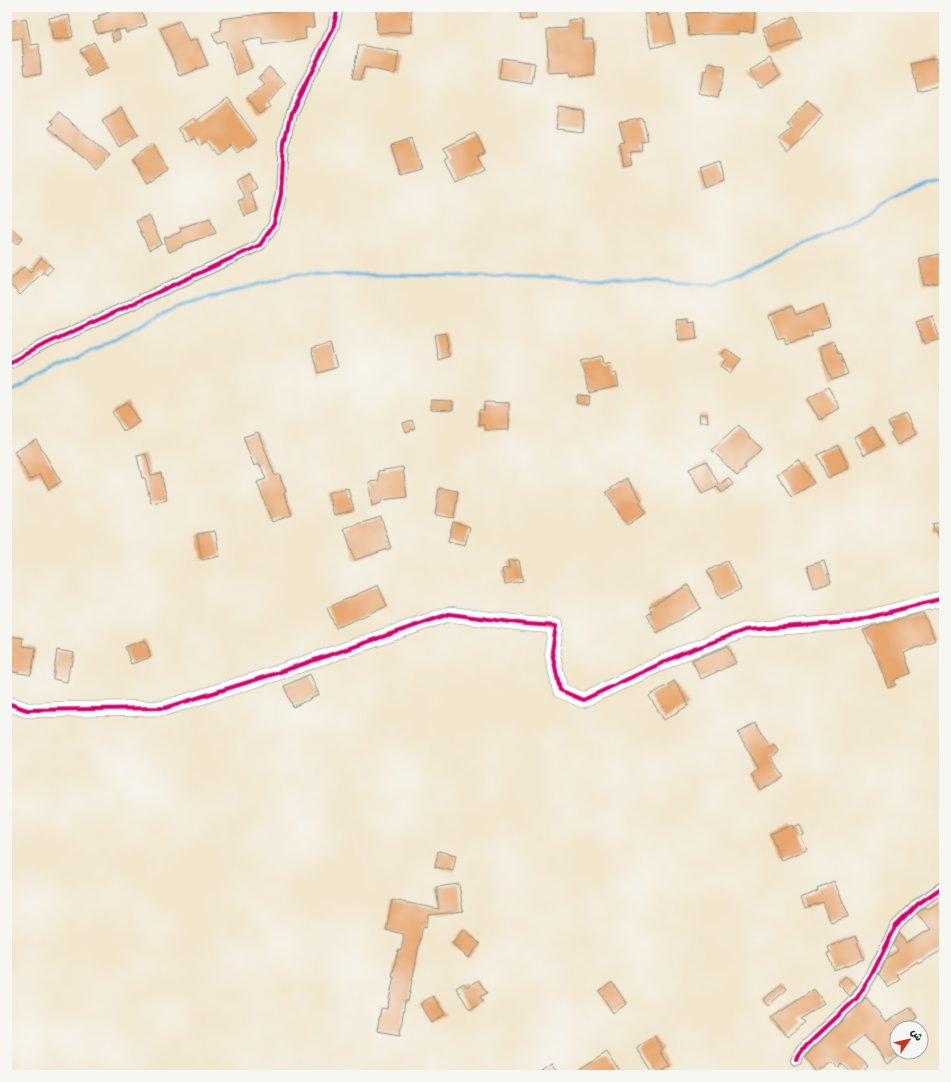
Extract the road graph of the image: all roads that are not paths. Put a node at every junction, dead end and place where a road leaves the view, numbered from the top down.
1 (338, 7) edge
2 (7, 364) edge
3 (944, 598) edge
4 (7, 702) edge
5 (944, 886) edge
6 (796, 1060) dead end

1 - 2 street
3 - 4 street
5 - 6 street

